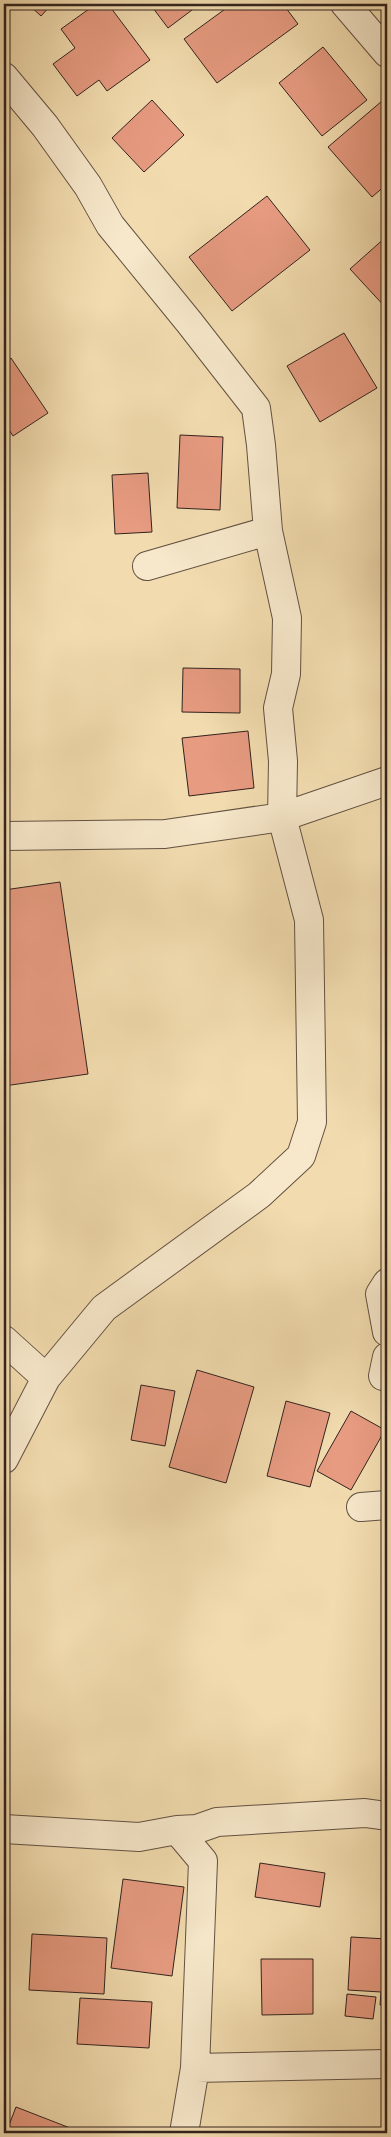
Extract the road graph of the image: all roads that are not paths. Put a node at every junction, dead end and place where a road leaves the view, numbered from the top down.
1 (345, 4) edge
2 (384, 46) edge
3 (4, 77) edge
4 (268, 531) junction
5 (147, 566) dead end
6 (387, 781) edge
7 (282, 817) junction
8 (4, 836) edge
9 (387, 1284) edge
10 (387, 1332) edge
11 (4, 1340) edge
12 (46, 1378) junction
13 (4, 1459) edge
14 (387, 1816) edge
15 (4, 1829) edge
16 (177, 1830) junction
17 (387, 2064) edge
18 (195, 2068) junction
19 (184, 2133) edge

1 - 2 street
3 - 4 street
4 - 5 street
4 - 7 street
6 - 7 street
7 - 8 street
7 - 12 street
9 - 10 street
11 - 12 street
12 - 13 street
14 - 16 street
15 - 16 street
16 - 18 street
17 - 18 street
18 - 19 street

